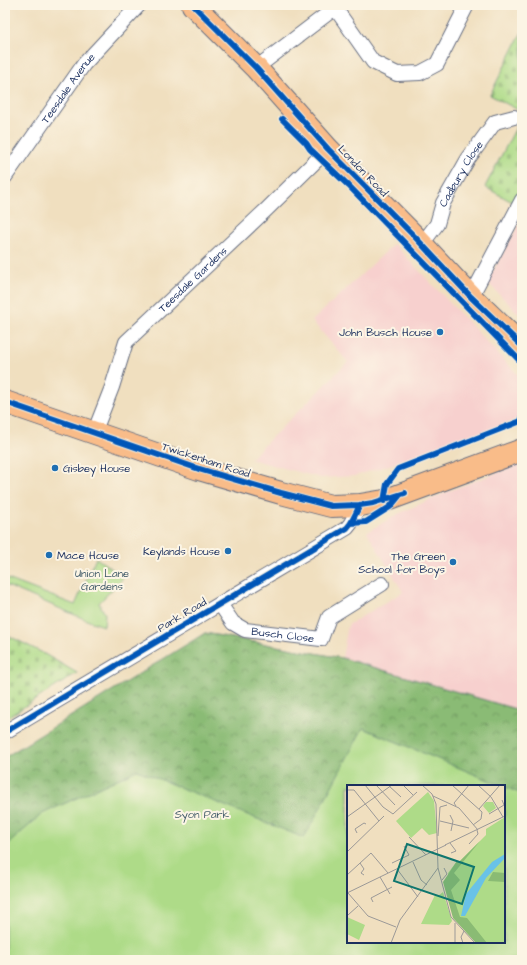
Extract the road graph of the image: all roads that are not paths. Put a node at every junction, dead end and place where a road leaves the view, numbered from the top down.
1 (139, 5) edge
2 (194, 5) edge
3 (467, 5) edge
4 (334, 6) edge
5 (256, 68) junction
6 (514, 117) dead end
7 (328, 149) junction
8 (5, 176) edge
9 (522, 200) edge
10 (422, 244) junction
11 (471, 297) junction
12 (522, 346) edge
13 (5, 402) edge
14 (94, 433) junction
15 (522, 450) edge
16 (360, 505) junction
17 (382, 584) dead end
18 (220, 604) junction
19 (5, 732) edge

1 - 8 street, Teesdale Avenue
2 - 5 main road, London Road
3 - 4 street
4 - 5 street
5 - 7 main road, London Road
6 - 10 street, Cadbury Close
7 - 10 main road, London Road
7 - 14 street, Teesdale Gardens
9 - 11 street
10 - 11 main road, London Road
11 - 12 main road, London Road
13 - 14 main road, Twickenham Road
14 - 16 main road, Twickenham Road
15 - 16 main road, Twickenham Road
16 - 18 street, Park Road
17 - 18 street, Busch Close
18 - 19 street, Park Road

